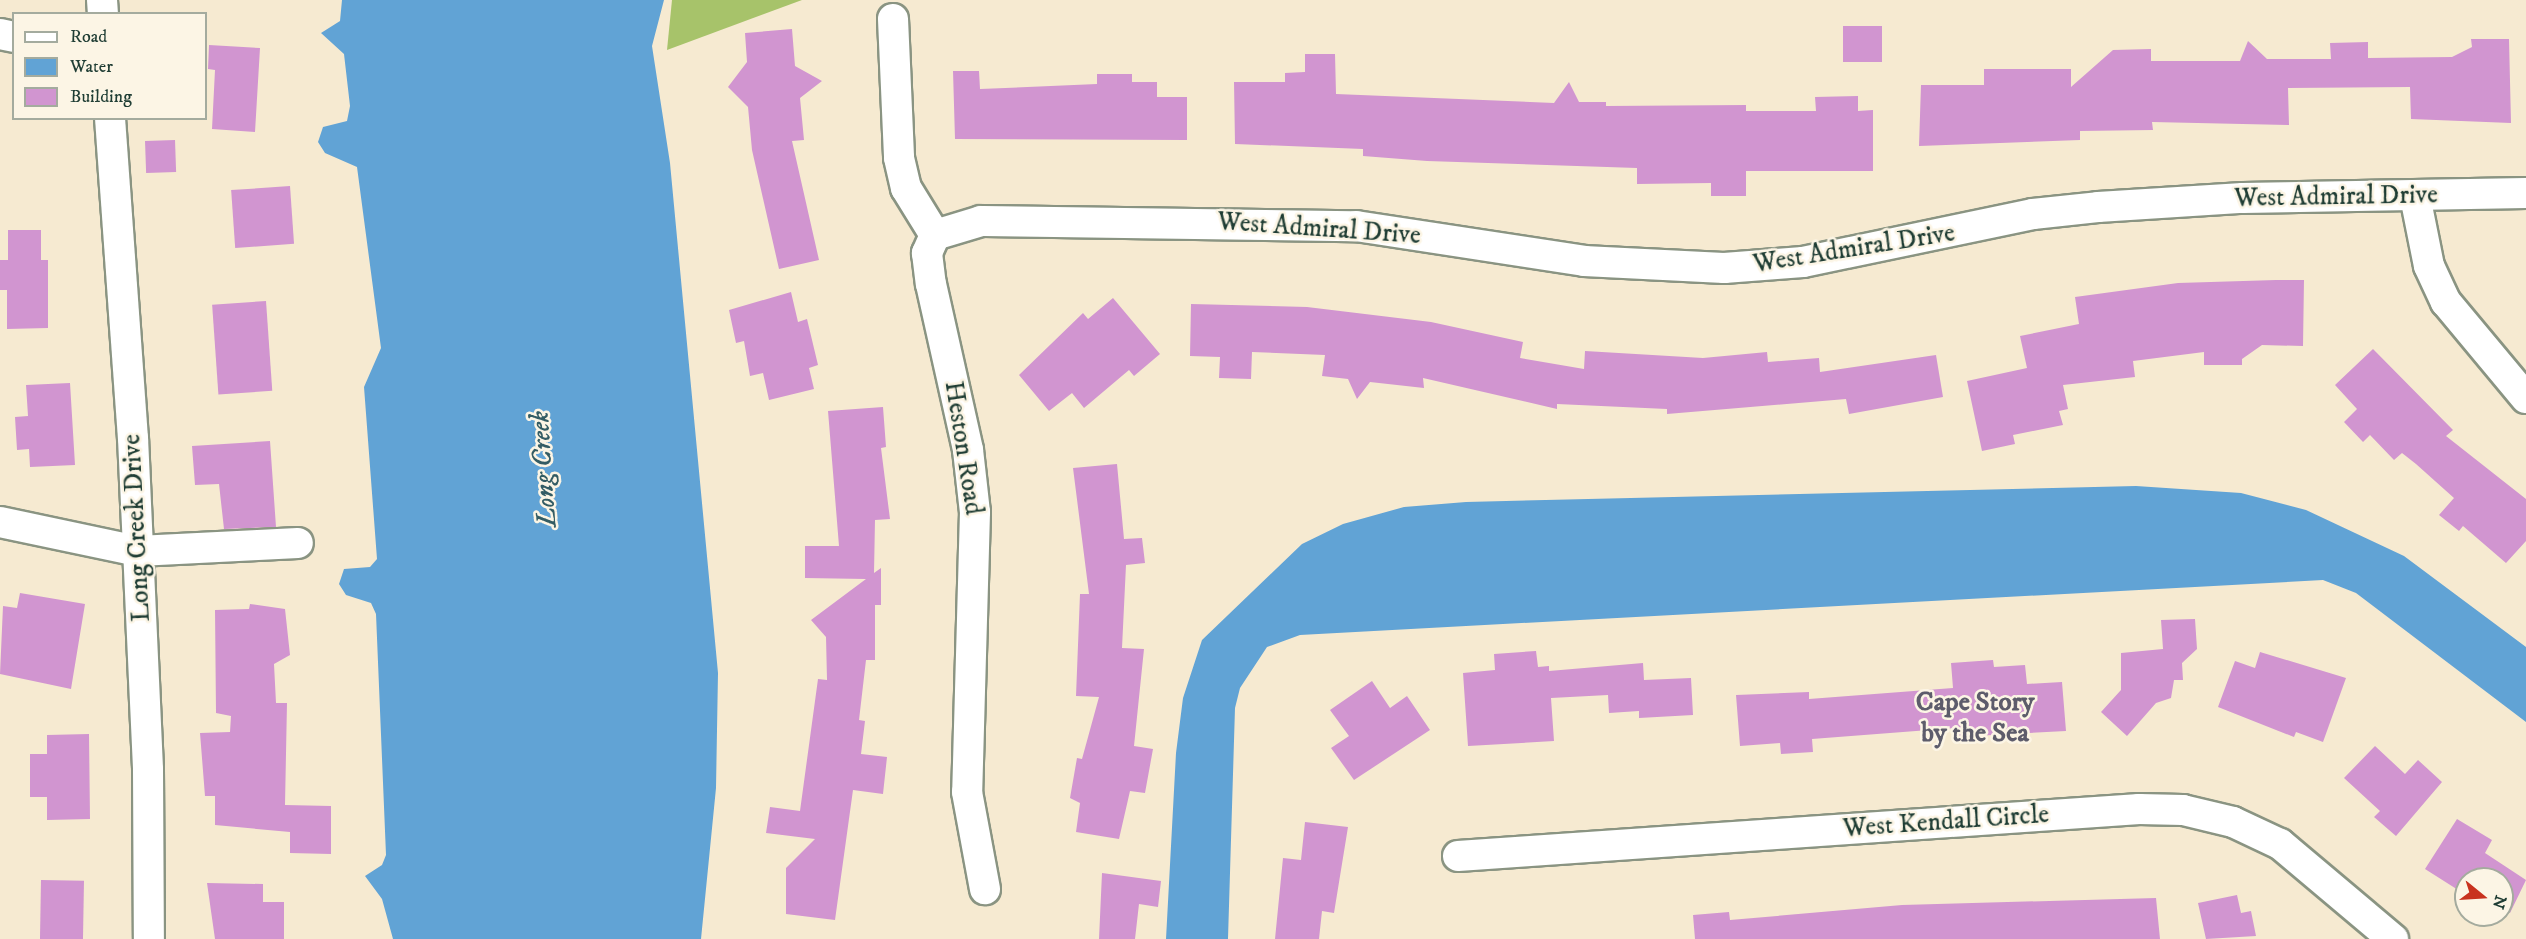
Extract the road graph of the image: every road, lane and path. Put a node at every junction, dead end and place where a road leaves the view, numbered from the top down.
1 (893, 19) dead end
2 (110, 120) edge
3 (2526, 193) edge
4 (2415, 196) junction
5 (935, 235) junction
6 (2526, 398) edge
7 (0, 522) edge
8 (298, 543) dead end
9 (138, 551) junction
10 (1458, 856) dead end
11 (985, 889) dead end
12 (149, 939) edge
13 (2393, 939) edge

1 - 5 street
2 - 9 street, Long Creek Drive
3 - 4 street, West Admiral Drive
4 - 5 street, West Admiral Drive
4 - 6 street
5 - 11 street, Heston Road
7 - 9 street
8 - 9 street
9 - 12 street, Long Creek Drive
10 - 13 street, West Kendall Circle

